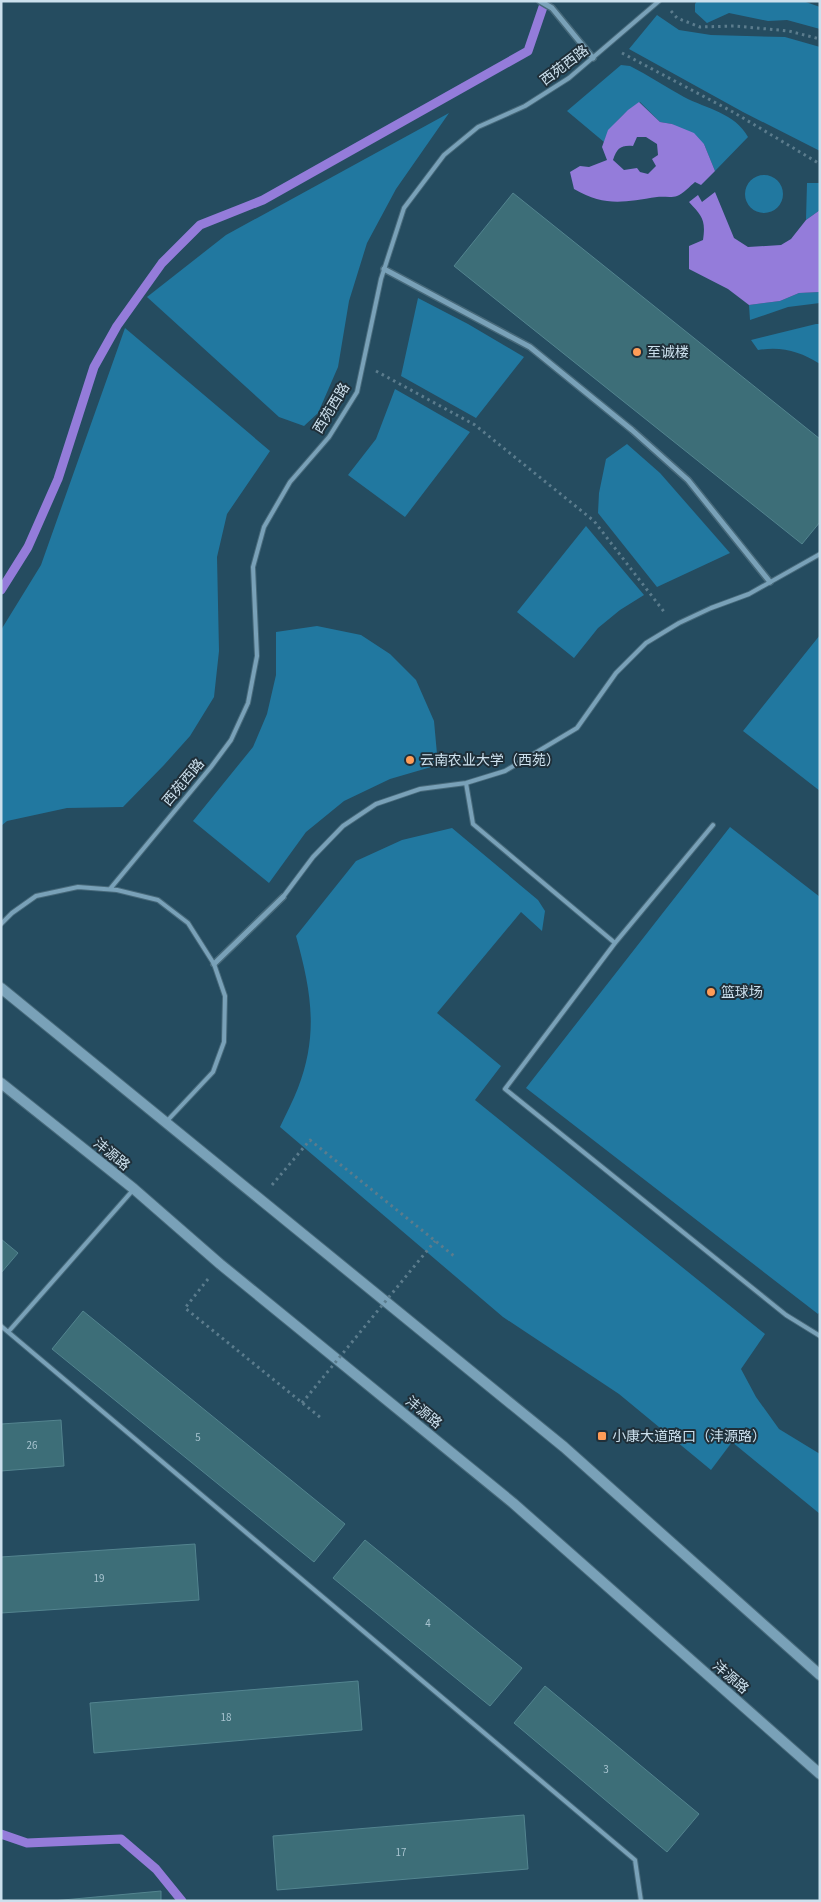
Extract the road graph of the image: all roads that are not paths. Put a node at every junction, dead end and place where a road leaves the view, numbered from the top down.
1 (540, 1) edge
2 (659, 1) edge
3 (593, 58) junction
4 (384, 269) junction
5 (820, 554) edge
6 (770, 582) junction
7 (466, 783) junction
8 (713, 825) dead end
9 (110, 889) junction
10 (283, 897) joint
11 (1, 924) edge
12 (615, 943) junction
13 (214, 964) junction
14 (1, 988) edge
15 (1, 1083) edge
16 (165, 1123) junction
17 (134, 1189) junction
18 (1, 1326) edge
19 (10, 1331) junction
20 (820, 1336) edge
21 (820, 1675) edge
22 (820, 1774) edge
23 (640, 1901) edge

1 - 3 street
2 - 3 lane, 西苑西路
3 - 4 lane, 西苑西路
4 - 6 street
4 - 9 lane, 西苑西路
5 - 6 lane
6 - 7 lane
7 - 10 lane
7 - 12 lane
8 - 12 lane
9 - 11 lane
9 - 13 lane
10 - 13 street
12 - 20 lane
13 - 16 lane
14 - 16 main road
15 - 17 main road, 沣源路
16 - 21 main road
17 - 19 lane
17 - 22 main road, 沣源路
18 - 19 lane
19 - 23 lane

